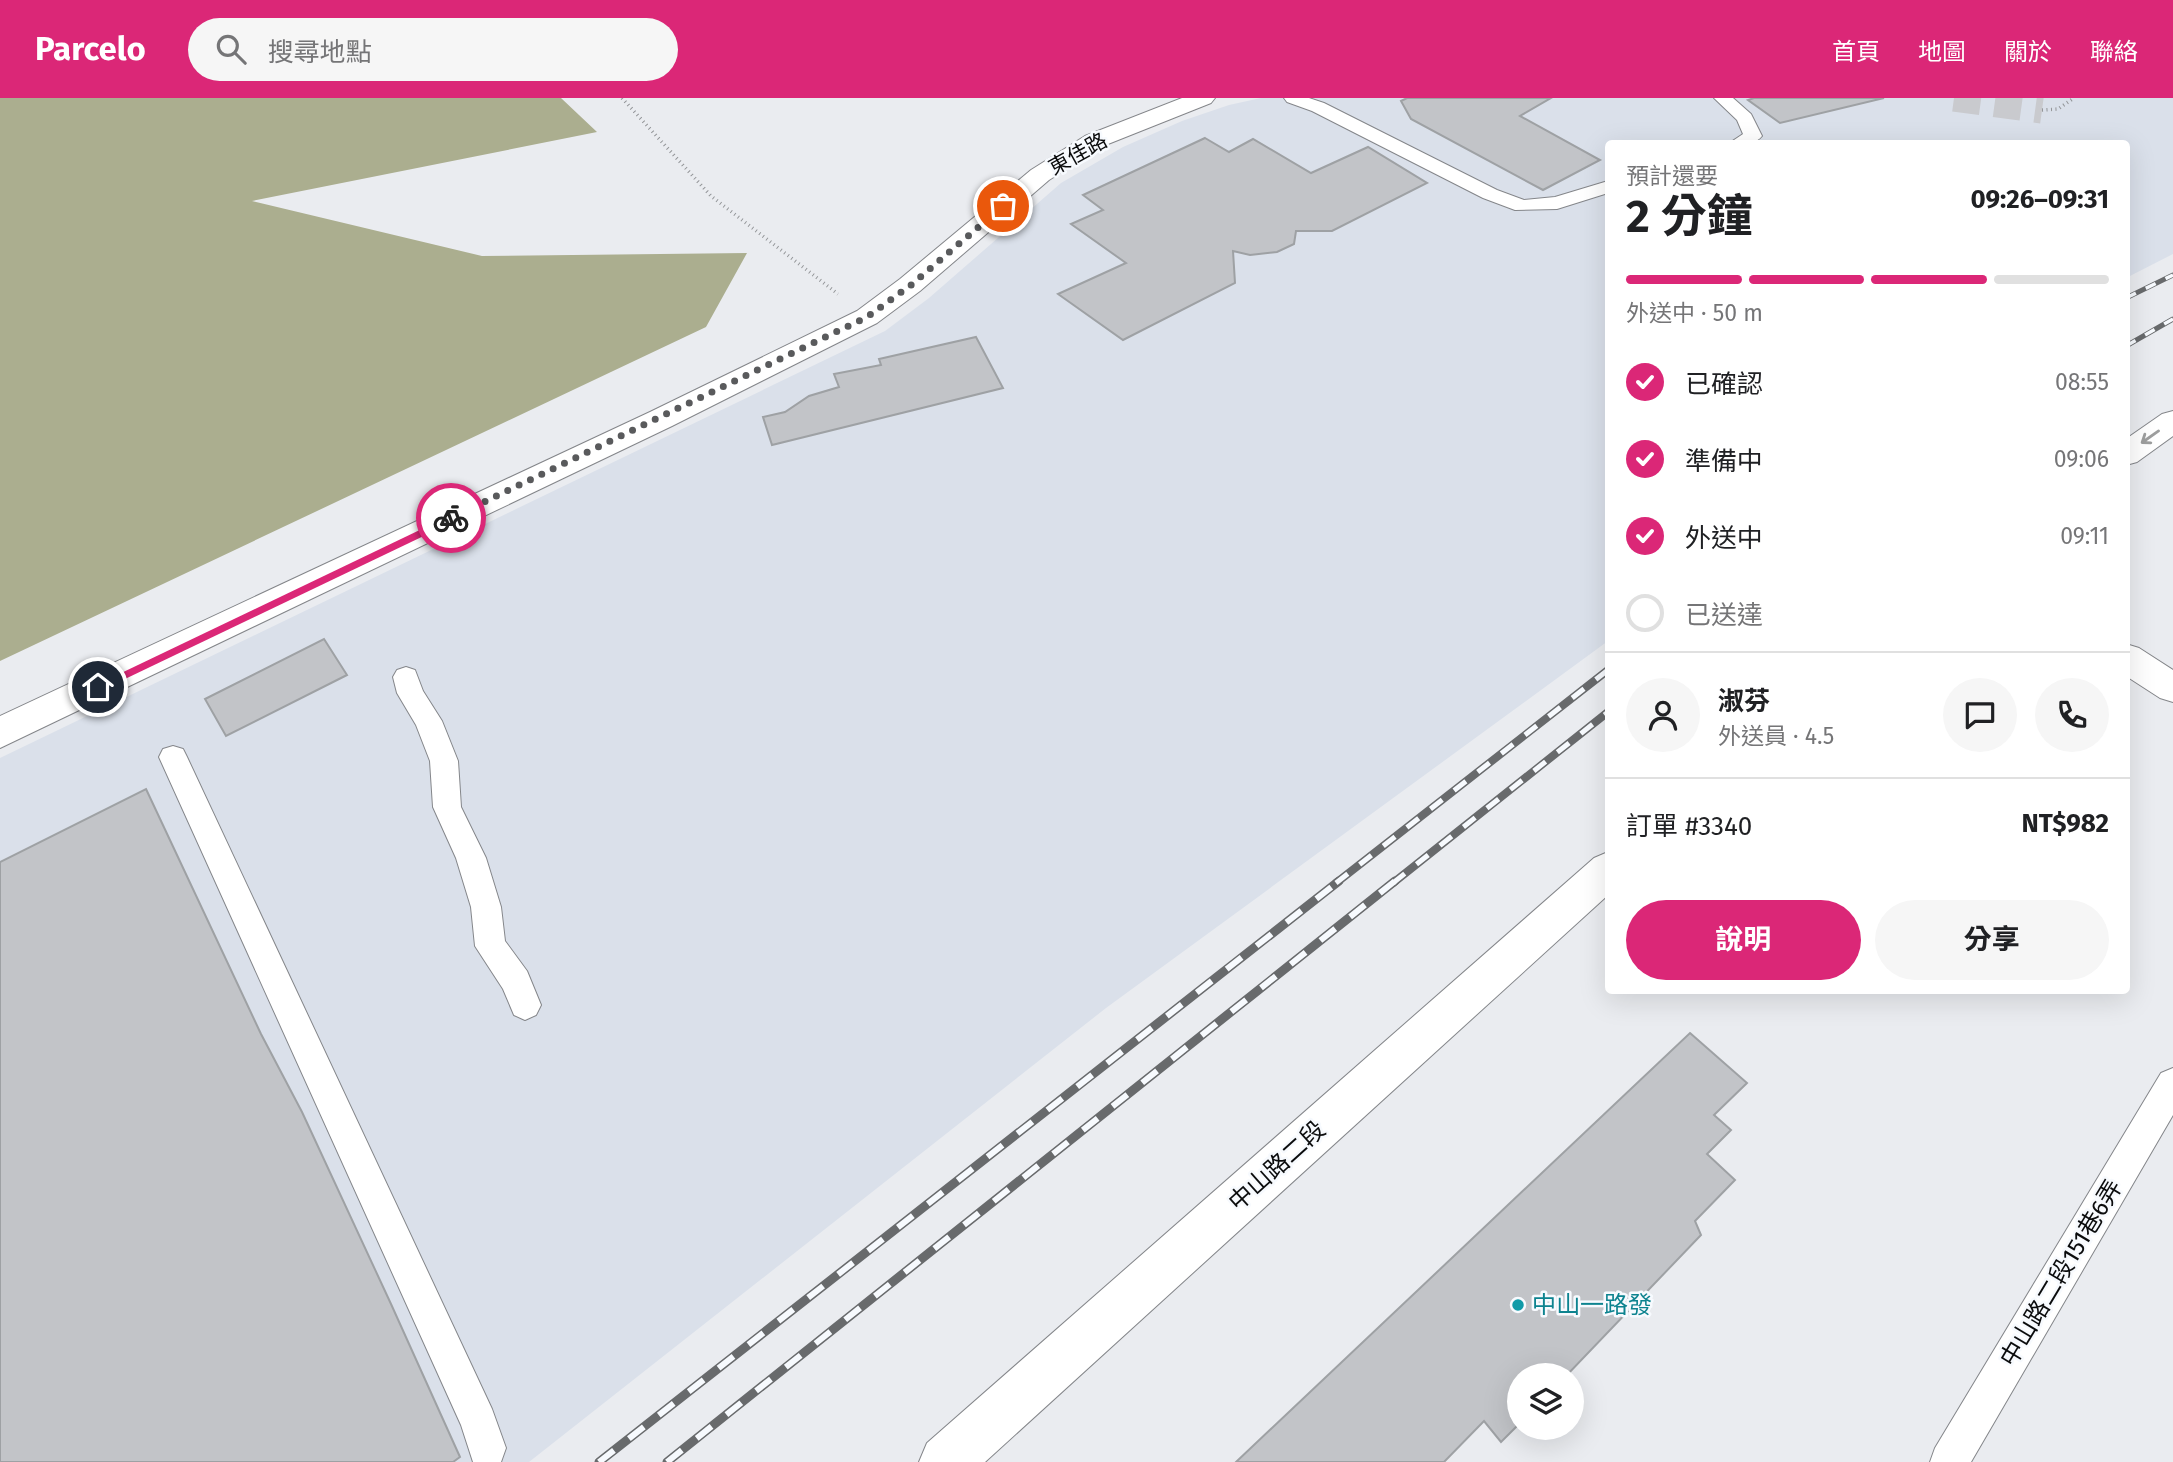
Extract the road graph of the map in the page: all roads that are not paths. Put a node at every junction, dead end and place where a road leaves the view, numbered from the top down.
1 (1203, 98) edge
2 (1293, 98) edge
3 (1723, 98) edge
4 (1745, 140) edge
5 (1605, 188) edge
6 (2173, 421) edge
7 (2130, 451) edge
8 (2173, 452) edge
9 (2130, 476) edge
10 (2130, 661) edge
11 (406, 677) dead end
12 (2173, 688) edge
13 (0, 733) edge
14 (173, 757) dead end
15 (1605, 873) edge
16 (525, 1005) dead end
17 (2173, 1084) edge
18 (487, 1448) dead end
19 (946, 1462) edge
20 (1949, 1462) edge

1 - 13 street, 東佳路
2 - 5 lane
3 - 4 lane
6 -> 7 street
8 - 9 street
10 - 12 street
11 - 16 lane
14 - 18 lane
15 - 19 street, 中山路二段
17 - 20 lane, 中山路二段151巷6弄

